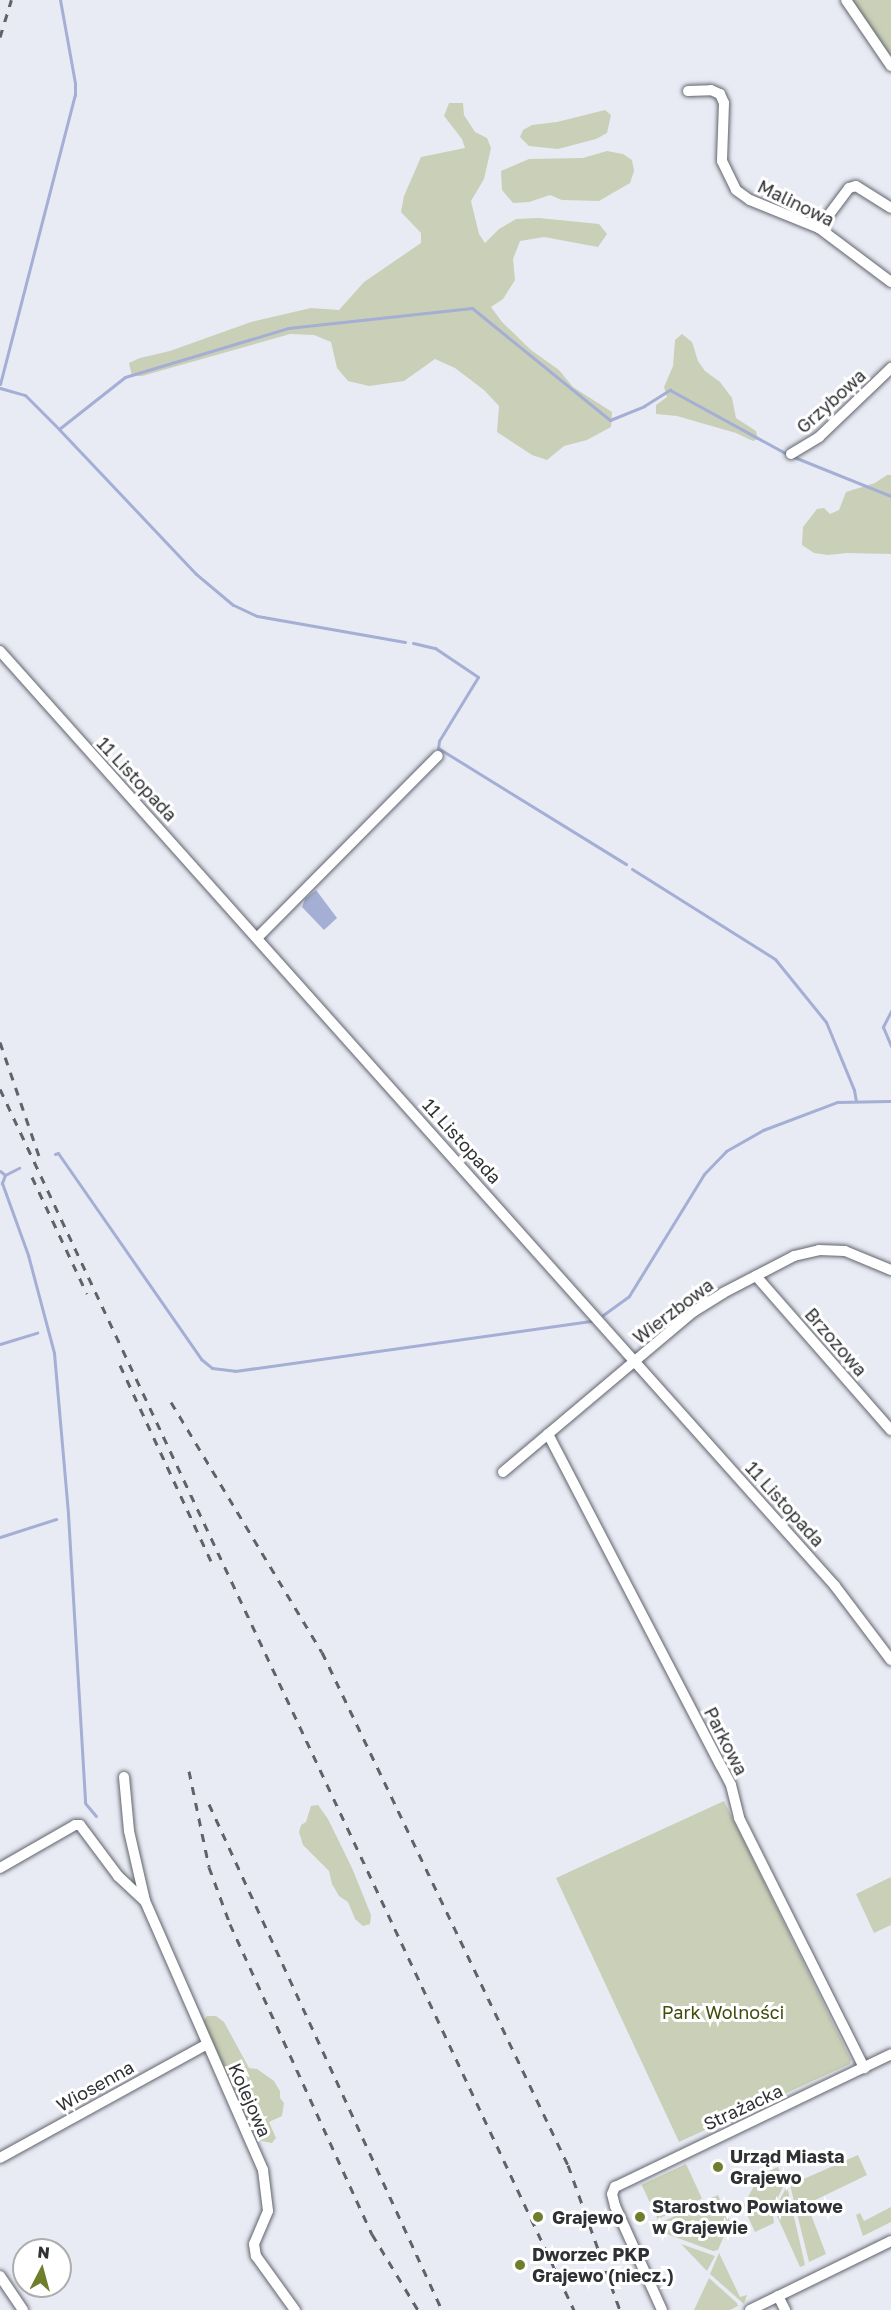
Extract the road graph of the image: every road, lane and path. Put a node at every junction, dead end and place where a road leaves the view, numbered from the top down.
1 (846, 0) edge
2 (891, 66) edge
3 (688, 91) dead end
4 (891, 208) edge
5 (819, 228) junction
6 (891, 282) edge
7 (891, 368) edge
8 (791, 454) dead end
9 (0, 651) edge
10 (438, 756) dead end
11 (258, 937) junction
12 (891, 1270) edge
13 (756, 1276) junction
14 (635, 1360) junction
15 (891, 1430) edge
16 (548, 1434) junction
17 (503, 1472) dead end
18 (891, 1660) edge
19 (124, 1777) dead end
20 (0, 1868) edge
21 (145, 1901) junction
22 (207, 2044) junction
23 (891, 2054) edge
24 (864, 2068) junction
25 (0, 2158) edge
26 (891, 2241) edge
27 (0, 2276) edge
28 (778, 2296) junction
29 (23, 2310) edge
30 (295, 2310) edge
31 (662, 2310) edge
32 (750, 2310) edge
33 (785, 2310) edge

1 - 2 street
3 - 5 street, Malinowa
4 - 5 street
5 - 6 street, Malinowa
7 - 8 street, Grzybowa
9 - 11 street, 11 Listopada
10 - 11 street
11 - 14 street, 11 Listopada
12 - 13 street, Wierzbowa
13 - 14 street, Wierzbowa
13 - 15 street, Brzozowa
14 - 16 street, Wierzbowa
14 - 18 street, 11 Listopada
16 - 17 street, Wierzbowa
16 - 24 street, Parkowa
19 - 21 street, Kolejowa
20 - 21 street, Kolejowa
21 - 22 street, Kolejowa
22 - 25 street, Wiosenna
22 - 30 street, Kolejowa
23 - 24 street, Strażacka
24 - 31 street, Strażacka
26 - 28 street
27 - 29 street
28 - 32 street
28 - 33 street

